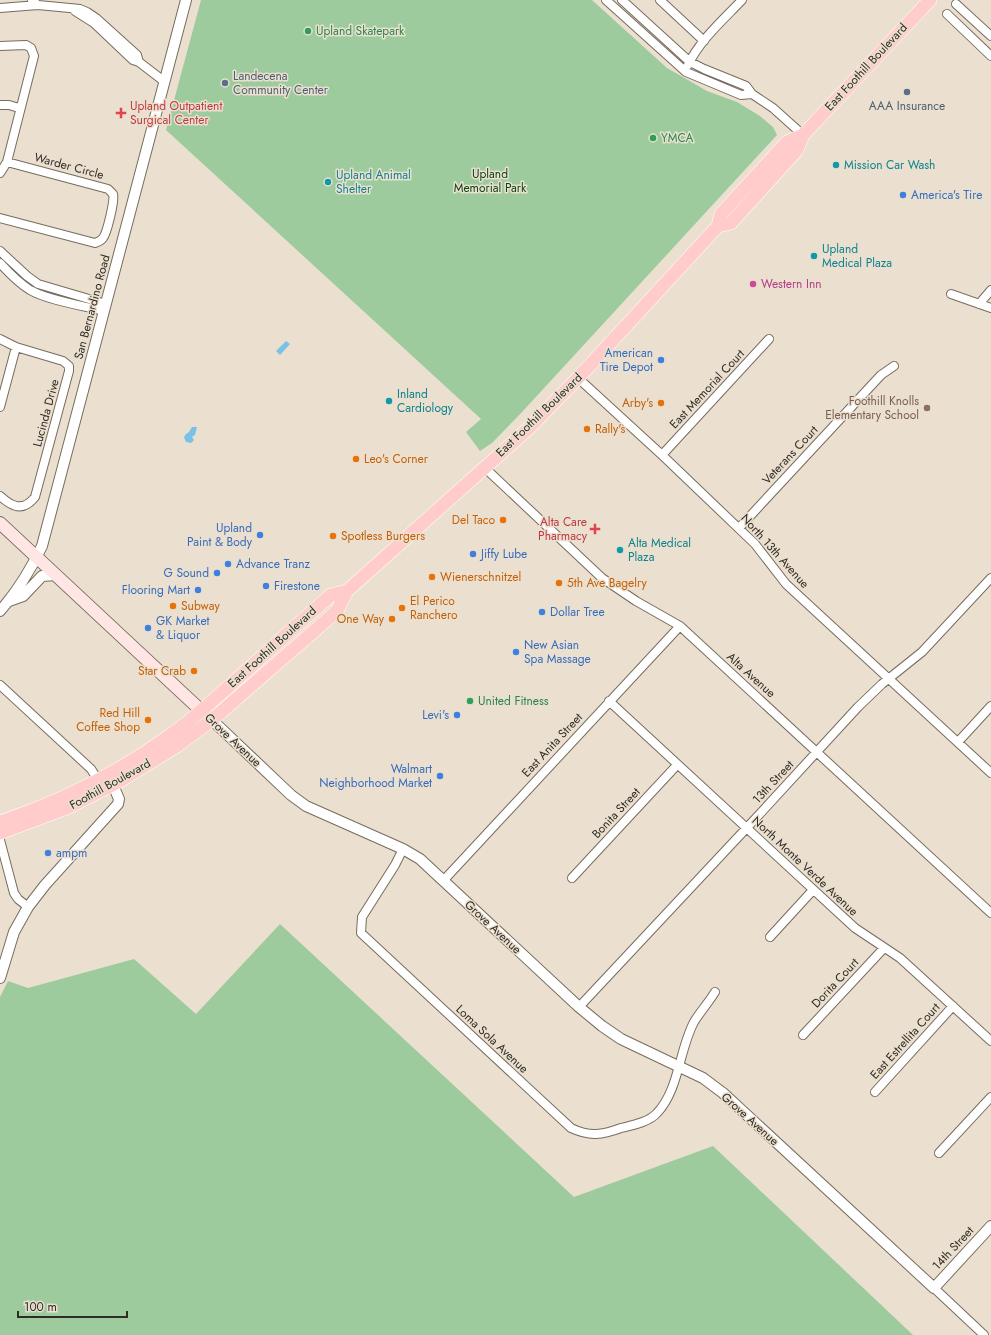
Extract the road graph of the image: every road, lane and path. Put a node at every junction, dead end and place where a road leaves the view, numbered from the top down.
1 (186, 0) edge
2 (606, 0) edge
3 (622, 0) edge
4 (660, 0) edge
5 (742, 0) edge
6 (930, 0) edge
7 (35, 3) edge
8 (956, 4) dead end
9 (0, 8) edge
10 (947, 14) dead end
11 (979, 25) junction
12 (969, 35) junction
13 (991, 36) edge
14 (704, 41) junction
15 (0, 46) edge
16 (991, 56) edge
17 (690, 62) junction
18 (686, 72) junction
19 (165, 82) junction
20 (752, 94) junction
21 (0, 105) edge
22 (19, 108) junction
23 (803, 135) junction
24 (7, 162) junction
25 (0, 173) edge
26 (0, 218) edge
27 (0, 251) edge
28 (0, 264) edge
29 (991, 290) edge
30 (951, 294) dead end
31 (979, 304) junction
32 (105, 308) junction
33 (991, 308) edge
34 (0, 339) edge
35 (769, 339) dead end
36 (16, 347) junction
37 (894, 366) dead end
38 (578, 378) junction
39 (0, 405) edge
40 (662, 455) junction
41 (485, 468) junction
42 (0, 496) edge
43 (0, 523) edge
44 (739, 528) junction
45 (37, 558) junction
46 (56, 575) junction
47 (991, 578) edge
48 (347, 591) junction
49 (9, 602) junction
50 (0, 611) edge
51 (680, 626) junction
52 (889, 678) junction
53 (0, 685) edge
54 (609, 701) junction
55 (991, 706) edge
56 (201, 710) junction
57 (212, 720) junction
58 (958, 742) junction
59 (817, 752) junction
60 (677, 765) junction
61 (991, 772) edge
62 (98, 780) junction
63 (113, 785) junction
64 (0, 822) edge
65 (747, 828) junction
66 (0, 833) edge
67 (0, 840) edge
68 (403, 849) junction
69 (572, 878) dead end
70 (443, 881) junction
71 (813, 890) junction
72 (28, 907) junction
73 (991, 913) edge
74 (770, 937) dead end
75 (884, 948) junction
76 (0, 978) edge
77 (716, 992) dead end
78 (953, 1006) junction
79 (579, 1007) junction
80 (803, 1035) dead end
81 (991, 1041) edge
82 (678, 1066) junction
83 (875, 1092) dead end
84 (991, 1097) edge
85 (939, 1153) dead end
86 (991, 1226) edge
87 (934, 1288) junction
88 (984, 1335) edge

1 - 19 street, San Bernardino Road
2 - 18 street
3 - 17 street
4 - 14 street
5 - 14 street
6 - 23 main road, East Foothill Boulevard
7 - 9 street
7 - 19 street
8 - 11 street
10 - 12 street
11 - 12 street
11 - 13 street
12 - 16 street
14 - 17 street
15 - 22 street
17 - 18 street
17 - 20 street
18 - 20 street
19 - 32 street, San Bernardino Road
20 - 23 street
21 - 22 street
22 - 24 street
23 - 38 main road, East Foothill Boulevard
24 - 25 street
24 - 26 street, Warder Circle
27 - 32 street
28 - 32 street
29 - 31 street
30 - 31 street
31 - 33 street
32 - 45 street, San Bernardino Road
34 - 36 street, Lucinda Drive
35 - 40 street, East Memorial Court
36 - 39 street
36 - 42 street, Lucinda Drive
37 - 44 street, Veterans Court
38 - 40 street, North 13th Avenue
38 - 41 main road, East Foothill Boulevard
40 - 44 street, North 13th Avenue
41 - 48 main road, East Foothill Boulevard
41 - 51 street, Alta Avenue
43 - 45 main road, Grove Avenue
44 - 52 street, North 13th Avenue
45 - 46 main road, Grove Avenue
45 - 49 street, San Bernardino Road
46 - 49 street
46 - 56 main road, Grove Avenue
47 - 52 street, 13th Street
48 - 56 main road, East Foothill Boulevard
48 - 57 main road, East Foothill Boulevard
49 - 50 street, San Bernardino Road
51 - 54 street, East Anita Street
51 - 59 street, Alta Avenue
52 - 58 street, North 13th Avenue
52 - 59 street, 13th Street
53 - 62 street
54 - 60 street, North Monte Verde Avenue
54 - 70 street, East Anita Street
55 - 58 street
56 - 57 main road, Grove Avenue
56 - 62 main road, Foothill Boulevard
57 - 63 main road, Foothill Boulevard
57 - 68 street, Grove Avenue
58 - 61 street, North 13th Avenue
59 - 65 street, 13th Street
59 - 73 street, Alta Avenue
60 - 65 street, North Monte Verde Avenue
60 - 69 street, Bonita Street
62 - 64 main road, Foothill Boulevard
63 - 66 main road, Foothill Boulevard
63 - 72 street
65 - 71 street, North Monte Verde Avenue
65 - 79 street, 13th Street
67 - 72 street
68 - 70 street, Grove Avenue
68 - 82 street, Loma Sola Avenue
70 - 79 street, Grove Avenue
71 - 74 street
71 - 75 street, North Monte Verde Avenue
72 - 76 street
75 - 78 street, North Monte Verde Avenue
75 - 80 street, Dorita Court
77 - 82 street, Loma Sola Avenue
78 - 81 street, North Monte Verde Avenue
78 - 83 street, East Estrellita Court
79 - 82 street, Grove Avenue
82 - 87 street, Grove Avenue
84 - 85 street
86 - 87 street, 14th Street
87 - 88 street, Grove Avenue

